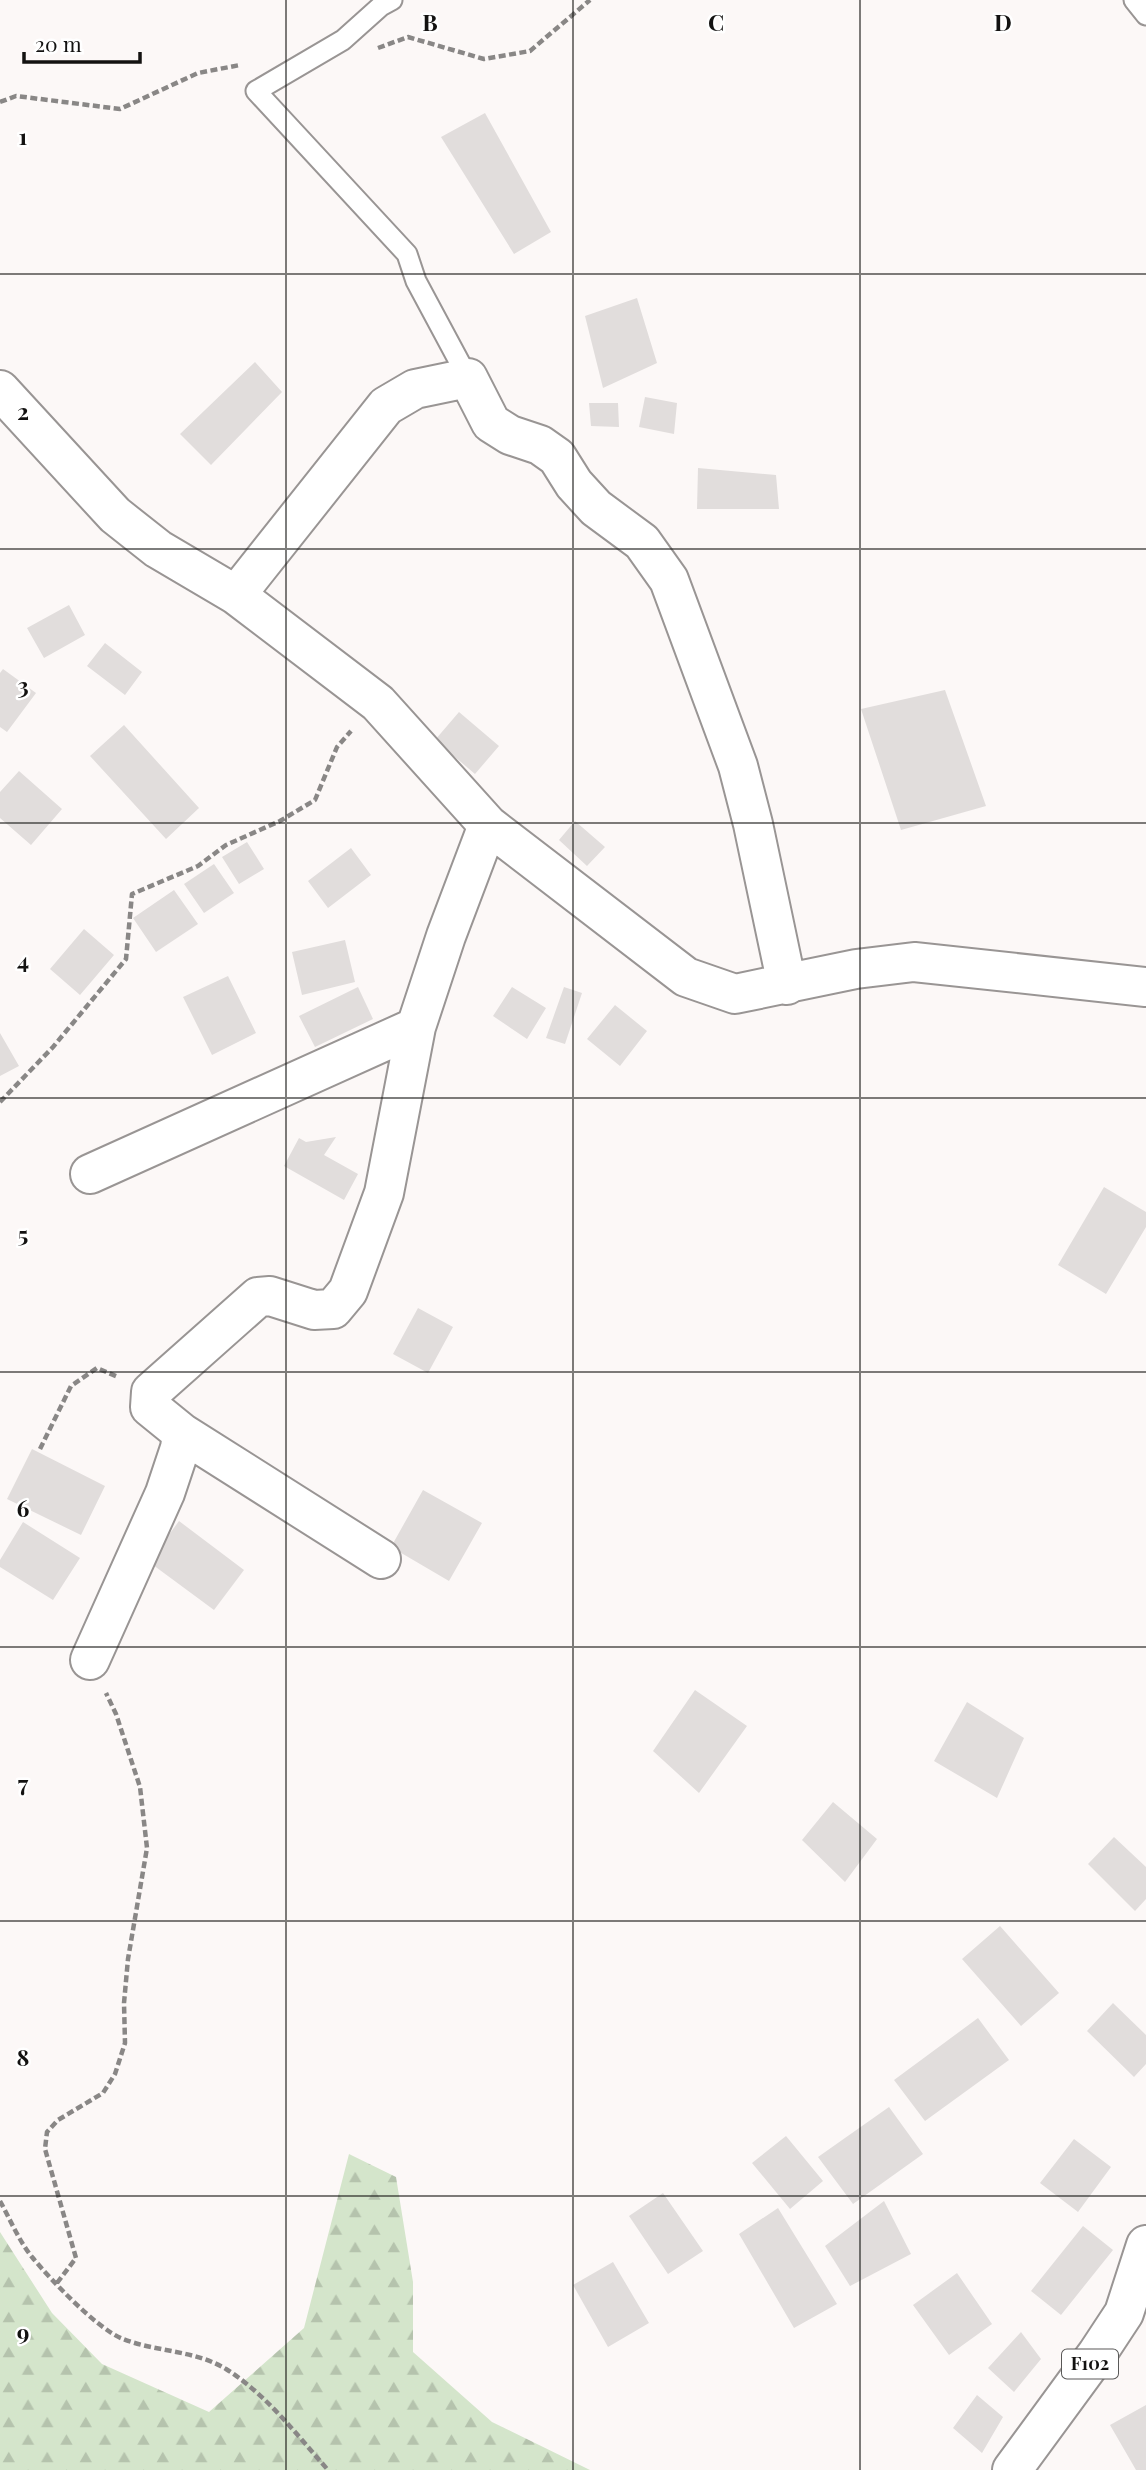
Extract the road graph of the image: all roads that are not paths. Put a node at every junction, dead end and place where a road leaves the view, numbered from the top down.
1 (392, 0) edge
2 (1134, 0) edge
3 (1146, 15) edge
4 (468, 379) junction
5 (0, 390) edge
6 (236, 595) junction
7 (488, 825) junction
8 (787, 985) junction
9 (1146, 987) edge
10 (416, 1027) junction
11 (90, 1174) dead end
12 (182, 1433) junction
13 (381, 1559) dead end
14 (90, 1660) road end
15 (1146, 2245) edge
16 (1012, 2470) edge

1 - 4 lane
2 - 3 lane
4 - 6 street
4 - 8 street
5 - 6 street
6 - 7 street
7 - 8 street
7 - 10 street
8 - 9 street
10 - 11 street
10 - 12 street
12 - 13 street
12 - 14 street
15 - 16 street, F102

